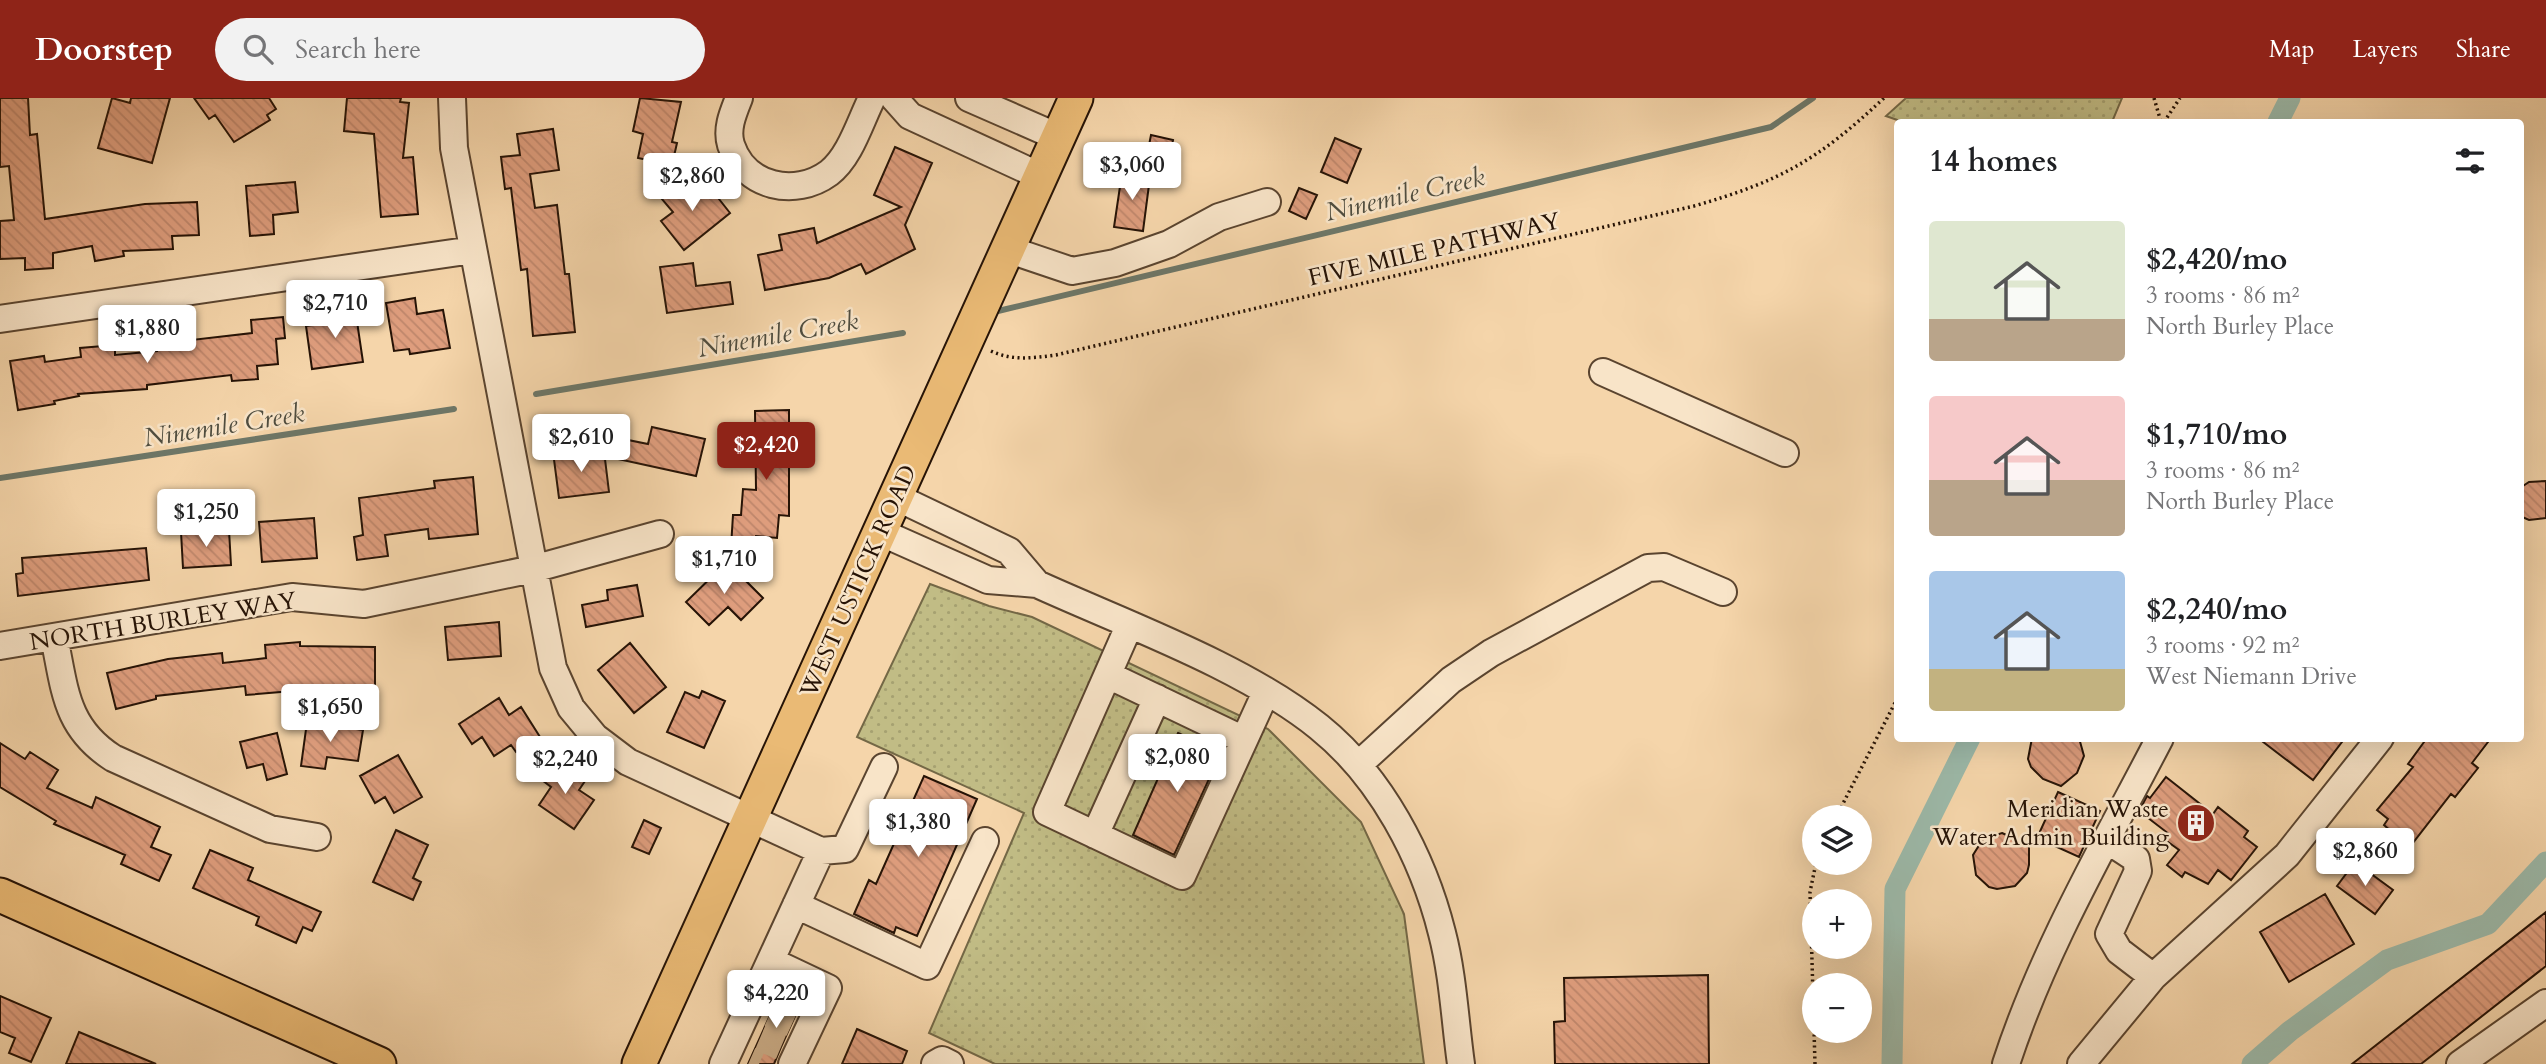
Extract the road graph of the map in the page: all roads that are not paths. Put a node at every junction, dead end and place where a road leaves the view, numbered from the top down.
1 (452, 98) edge
2 (739, 98) edge
3 (872, 98) edge
4 (894, 98) edge
5 (969, 98) edge
6 (1076, 98) edge
7 (1058, 137) junction
8 (1040, 176) junction
9 (1267, 202) dead end
10 (1007, 249) junction
11 (473, 250) junction
12 (0, 318) edge
13 (1603, 372) dead end
14 (1785, 453) dead end
15 (896, 497) junction
16 (880, 532) junction
17 (660, 534) dead end
18 (533, 569) junction
19 (1037, 584) junction
20 (1723, 592) dead end
21 (1129, 626) junction
22 (54, 638) junction
23 (0, 646) edge
24 (1108, 675) junction
25 (1266, 692) junction
26 (1157, 698) junction
27 (1244, 740) junction
28 (2158, 742) edge
29 (2377, 742) edge
30 (1351, 758) junction
31 (884, 767) dead end
32 (749, 818) junction
33 (1095, 835) junction
34 (317, 837) dead end
35 (2107, 840) junction
36 (985, 841) dead end
37 (821, 851) junction
38 (0, 895) edge
39 (796, 905) junction
40 (2068, 918) junction
41 (2109, 934) junction
42 (771, 961) junction
43 (2153, 977) junction
44 (2546, 1003) edge
45 (766, 1040) edge
46 (379, 1064) edge
47 (639, 1064) edge
48 (935, 1064) edge
49 (950, 1064) edge
50 (1461, 1064) edge
51 (2006, 1064) edge
52 (2081, 1064) edge
53 (2460, 1064) edge

1 - 11 street
2 - 3 street
4 - 8 street
5 - 7 street
6 - 7 main road, WEST USTICK ROAD
7 - 8 main road, WEST USTICK ROAD
8 - 10 main road, WEST USTICK ROAD
9 - 10 street
10 - 15 main road, WEST USTICK ROAD
11 - 12 street
11 - 18 street
13 - 14 street
15 - 16 main road, WEST USTICK ROAD
15 - 19 street
16 - 19 street
16 - 32 main road, WEST USTICK ROAD
17 - 18 street, NORTH BURLEY WAY
18 - 22 street, NORTH BURLEY WAY
18 - 32 street
19 - 21 street
20 - 30 street
21 - 24 street
21 - 25 street
22 - 23 street, NORTH BURLEY WAY
22 - 34 street
24 - 26 street
24 - 33 street
25 - 27 street
25 - 30 street
26 - 27 street
26 - 33 street
27 - 33 street
28 - 35 street
29 - 43 street
30 - 50 street
31 - 37 street
32 - 37 street
32 - 47 main road, WEST USTICK ROAD
35 - 40 street
35 - 41 street
36 - 39 street
37 - 39 street
38 - 46 main road
39 - 42 street
40 - 41 street
40 - 51 street
41 - 43 street
42 - 45 street
42 - 45 street
43 - 52 street
44 - 53 street
48 - 49 street

